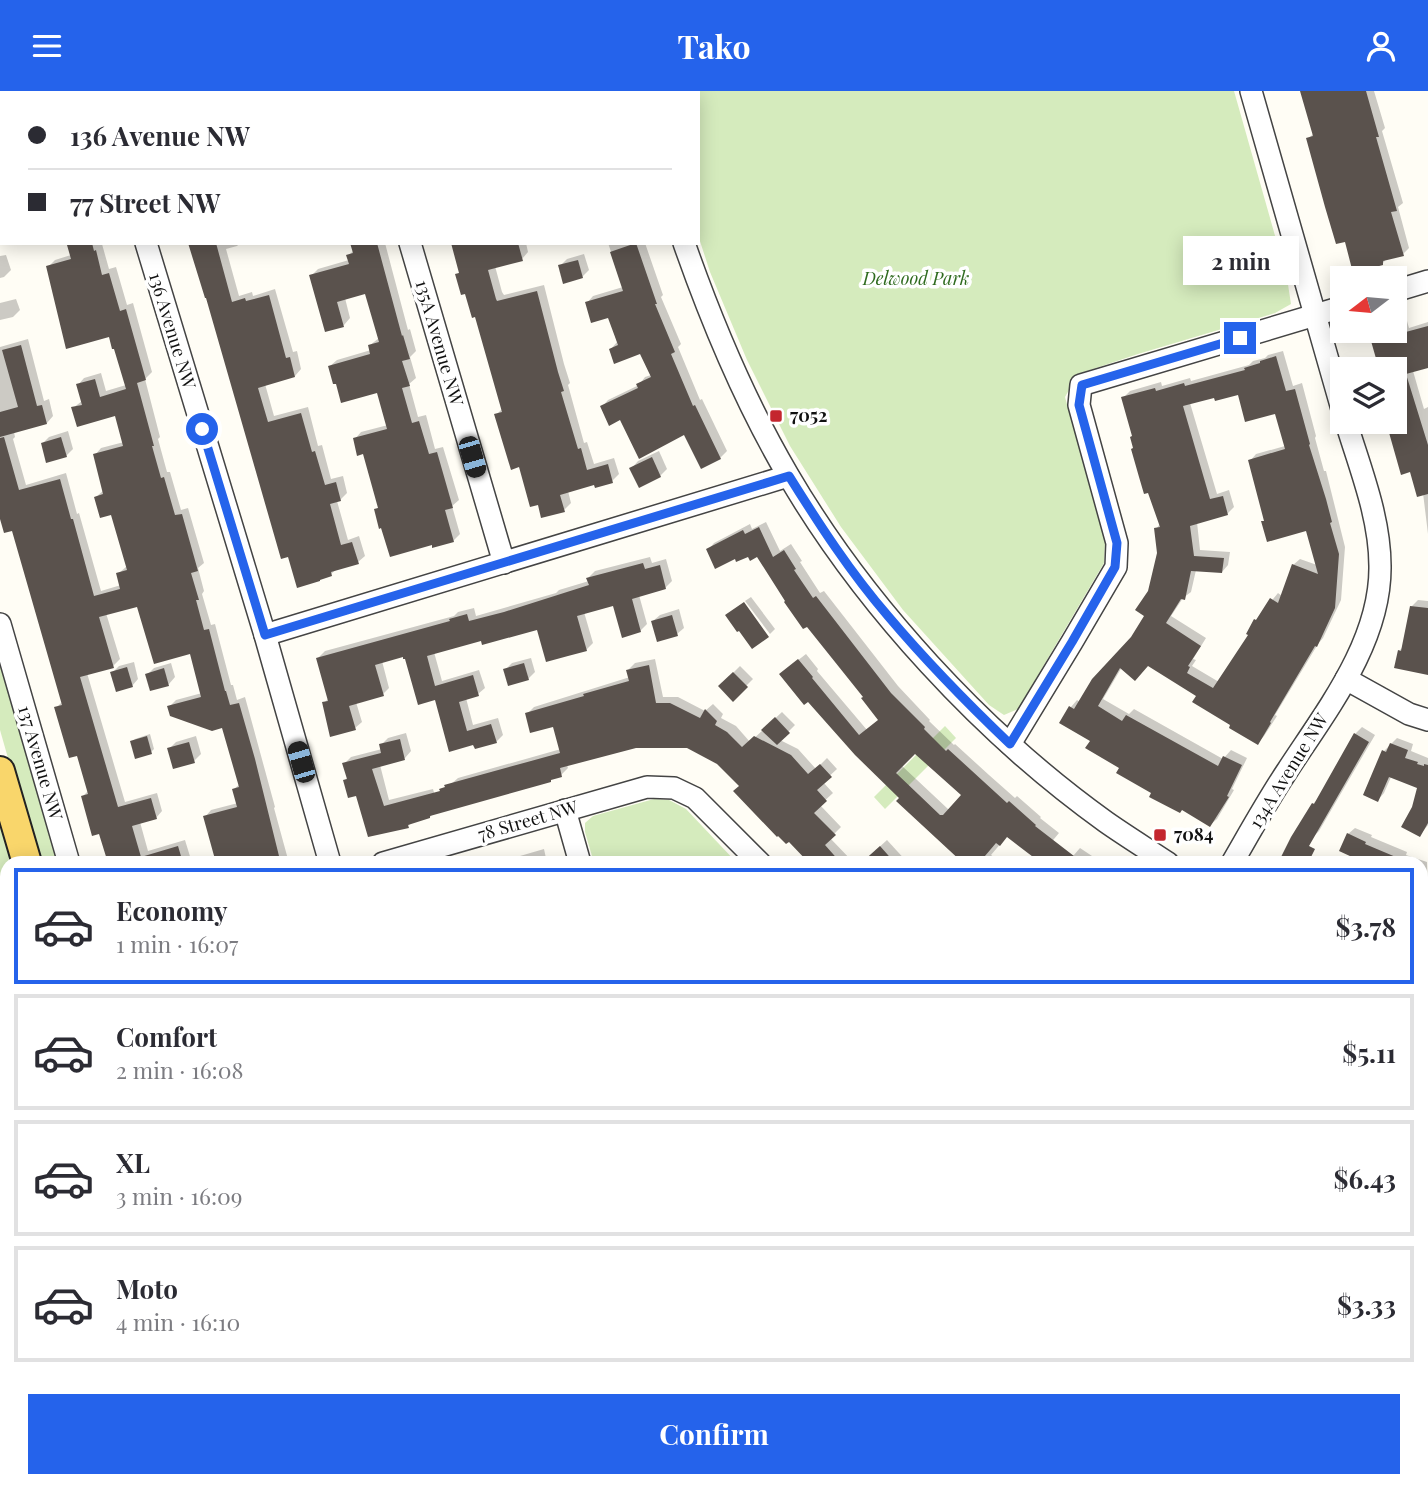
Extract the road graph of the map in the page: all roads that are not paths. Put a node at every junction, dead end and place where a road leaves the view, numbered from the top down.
1 (1251, 91) edge
2 (147, 245) edge
3 (411, 245) edge
4 (685, 245) edge
5 (1428, 281) edge
6 (1407, 287) edge
7 (1330, 310) edge
8 (1314, 315) junction
9 (1330, 369) edge
10 (1349, 434) edge
11 (789, 476) junction
12 (504, 563) junction
13 (0, 624) edge
14 (265, 635) junction
15 (1346, 680) junction
16 (1428, 720) edge
17 (1010, 744) junction
18 (0, 771) edge
19 (565, 810) junction
20 (25, 856) edge
21 (67, 856) edge
22 (328, 856) edge
23 (407, 856) edge
24 (578, 856) edge
25 (753, 856) edge
26 (1157, 856) edge
27 (1236, 856) edge

1 - 8 street
2 - 14 street, 136 Avenue NW
3 - 12 street, 135A Avenue NW
4 - 11 street
5 - 6 street
7 - 8 street
8 - 9 street
8 - 17 street
10 - 15 street, 134A Avenue NW
11 - 12 street
11 - 17 street
12 - 14 street
13 - 21 street, 137 Avenue NW
14 - 22 street, 136 Avenue NW
15 - 16 street
15 - 27 street, 134A Avenue NW
17 - 26 street
18 - 20 main road
19 - 23 street, 78 Street NW
19 - 24 street
19 - 25 street, 78 Street NW

